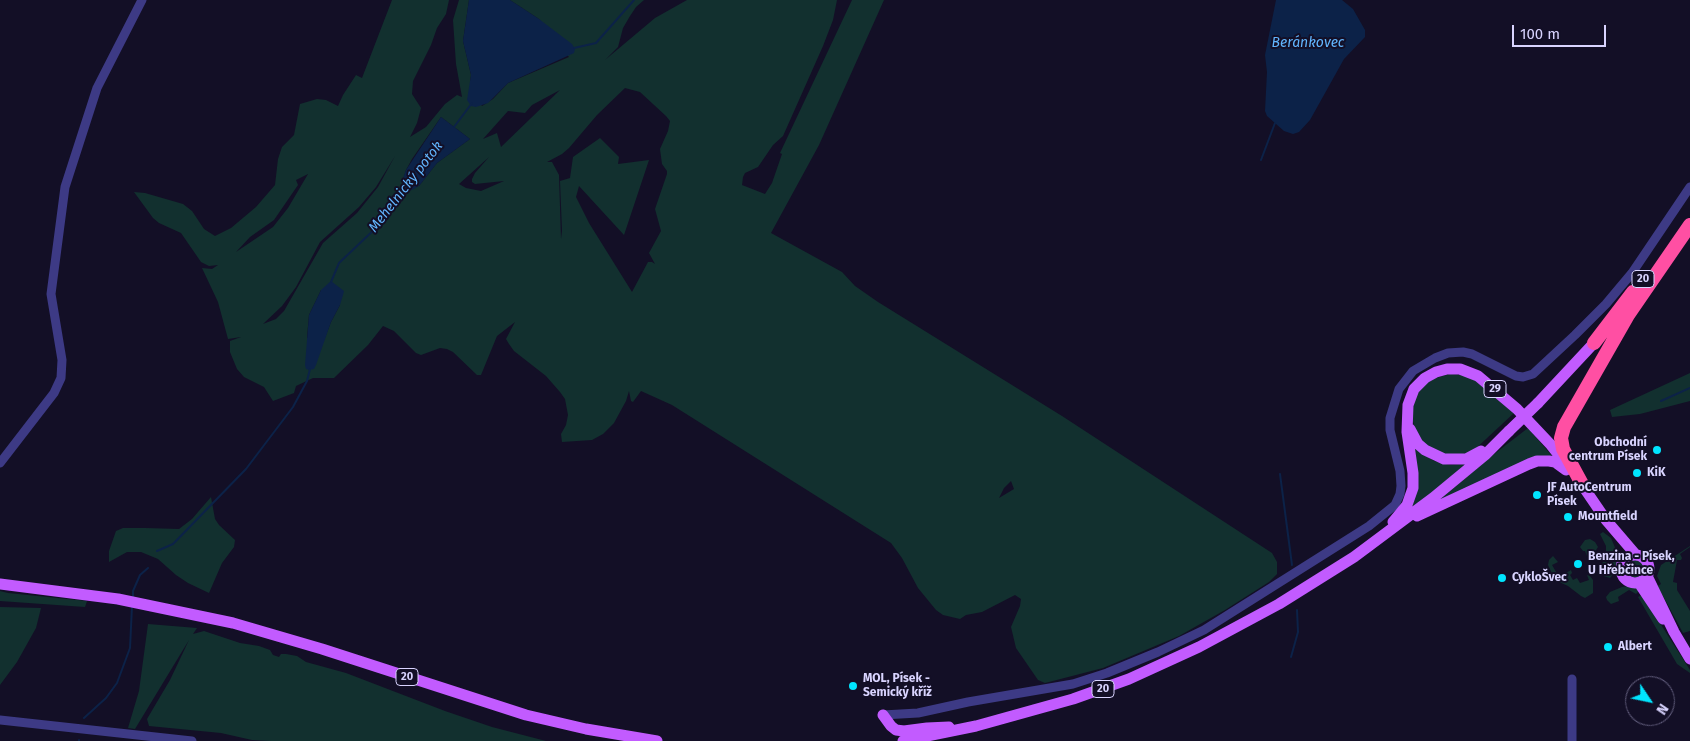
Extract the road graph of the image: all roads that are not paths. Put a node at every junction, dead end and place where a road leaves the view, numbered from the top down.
1 (142, 0) edge
2 (1690, 187) edge
3 (1690, 212) edge
4 (1690, 225) edge
5 (1655, 274) junction
6 (1594, 344) junction
7 (1407, 422) junction
8 (1509, 431) junction
9 (0, 463) edge
10 (1582, 484) junction
11 (1606, 520) junction
12 (1396, 527) junction
13 (1636, 555) junction
14 (1354, 557) junction
15 (1623, 562) junction
16 (1643, 580) junction
17 (0, 584) edge
18 (1690, 659) edge
19 (1572, 679) dead end
20 (884, 715) joint
21 (0, 720) edge
22 (976, 726) junction
23 (167, 740) edge
24 (192, 741) edge
25 (657, 741) edge
26 (903, 741) edge
27 (1572, 741) edge

1 - 9 street
2 - 20 street
3 - 6 highway, 20
4 - 5 highway, 20
5 - 6 highway, 20
5 - 10 highway
6 - 8 main road, 20, bridge
7 - 8 main road
7 - 10 main road, 29
7 - 14 main road
8 - 12 main road, 20
10 - 11 main road, 29
10 - 12 main road
11 - 13 main road, 29
11 - 15 main road, 29
12 - 14 main road, 20
13 - 15 main road
13 - 16 main road
14 - 22 main road, 20
15 - 16 main road
16 - 18 main road
17 - 25 main road, 20
19 - 27 street
20 - 22 main road
21 - 23 street
22 - 26 main road, 20
23 - 24 street

